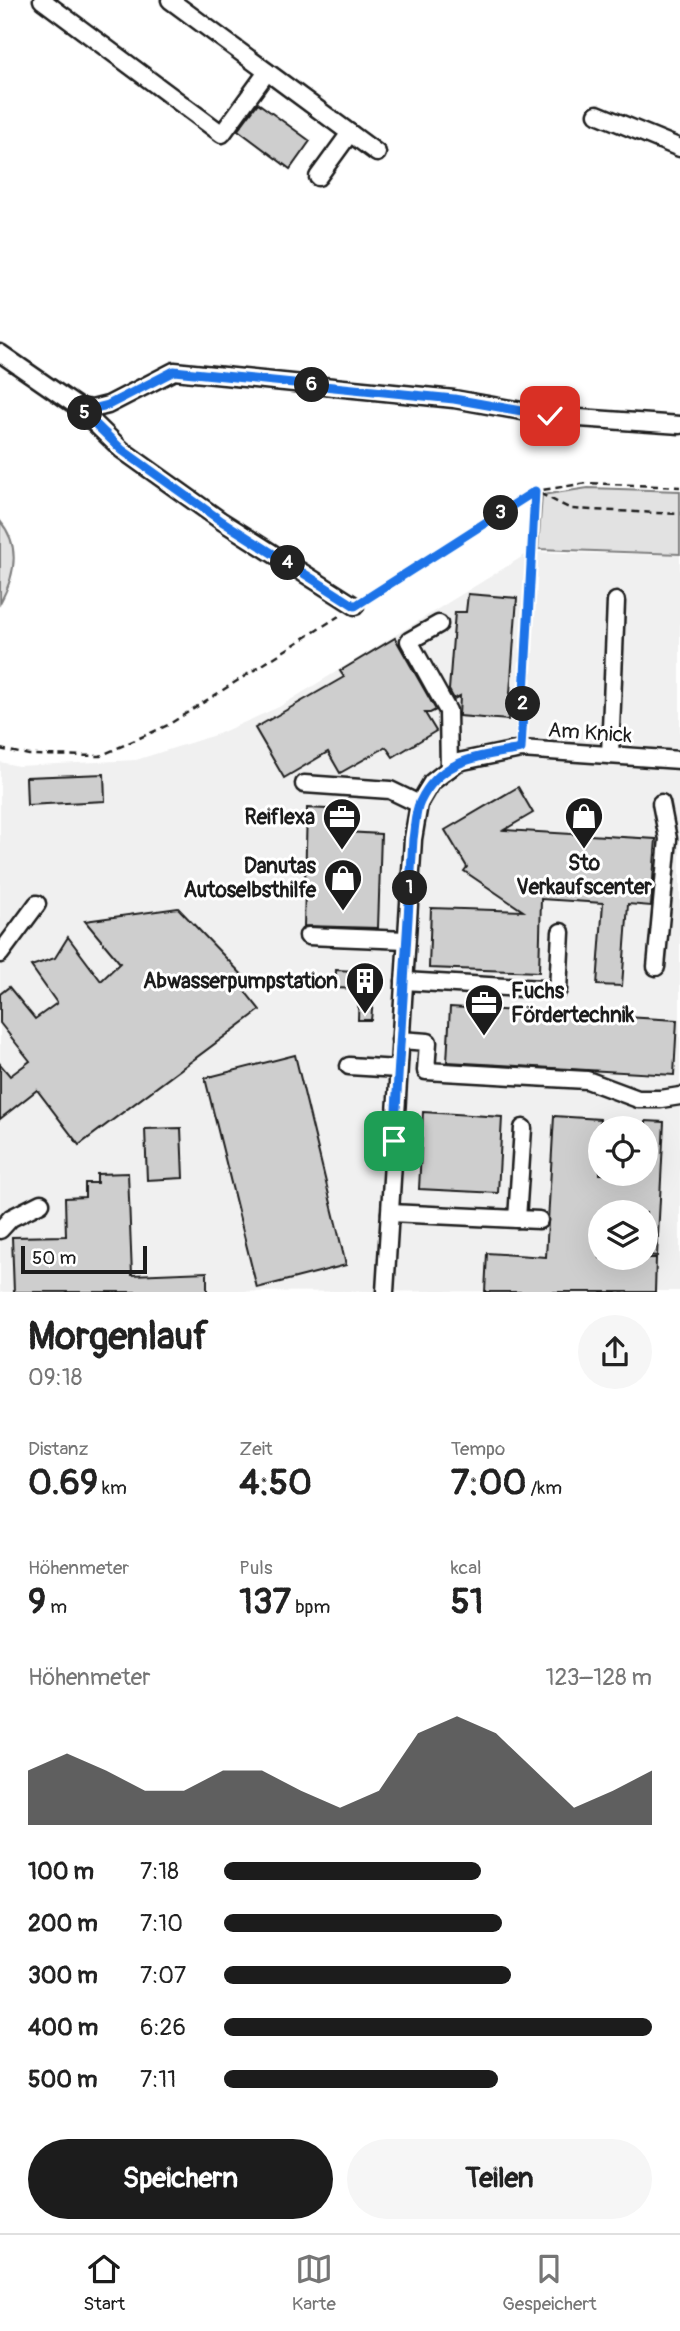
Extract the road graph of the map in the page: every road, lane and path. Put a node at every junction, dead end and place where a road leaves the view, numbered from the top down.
1 (42, 0) edge
2 (170, 0) edge
3 (267, 72) junction
4 (597, 114) dead end
5 (350, 133) junction
6 (680, 148) edge
7 (377, 153) dead end
8 (318, 177) dead end
9 (0, 353) edge
10 (78, 407) junction
11 (680, 425) edge
12 (680, 487) edge
13 (535, 491) junction
14 (680, 514) edge
15 (616, 601) dead end
16 (355, 606) junction
17 (439, 624) dead end
18 (0, 749) edge
19 (521, 749) junction
20 (610, 755) junction
21 (680, 760) edge
22 (449, 769) junction
23 (304, 784) dead end
24 (661, 803) dead end
25 (419, 804) junction
26 (37, 904) dead end
27 (561, 932) dead end
28 (307, 936) dead end
29 (406, 940) junction
30 (0, 954) edge
31 (656, 967) dead end
32 (404, 981) junction
33 (400, 1040) junction
34 (349, 1066) dead end
35 (398, 1069) junction
36 (680, 1096) edge
37 (523, 1128) dead end
38 (41, 1203) dead end
39 (390, 1213) junction
40 (517, 1219) junction
41 (539, 1220) dead end
42 (0, 1230) edge
43 (385, 1292) edge

1 - 3 street
2 - 3 street
3 - 5 street
4 - 6 street
5 - 7 street
5 - 8 street
9 - 10 street
10 - 11 street
10 - 16 street
12 - 13 path
13 - 14 path
13 - 16 path
13 - 19 path
15 - 20 street
16 - 18 path
17 - 22 street
19 - 20 street, Am Knick
19 - 22 street, Am Knick
20 - 21 street, Am Knick
22 - 25 street, Am Knick
23 - 25 street
24 - 31 street
25 - 29 street, Am Knick
26 - 30 street
27 - 32 street
28 - 29 street
29 - 32 street, Am Knick
32 - 33 street, Am Knick
33 - 35 street, Am Knick
33 - 36 street
34 - 35 street
35 - 39 street, Am Knick
37 - 40 street
38 - 42 street
39 - 40 street
39 - 43 street, Am Knick
40 - 41 street

